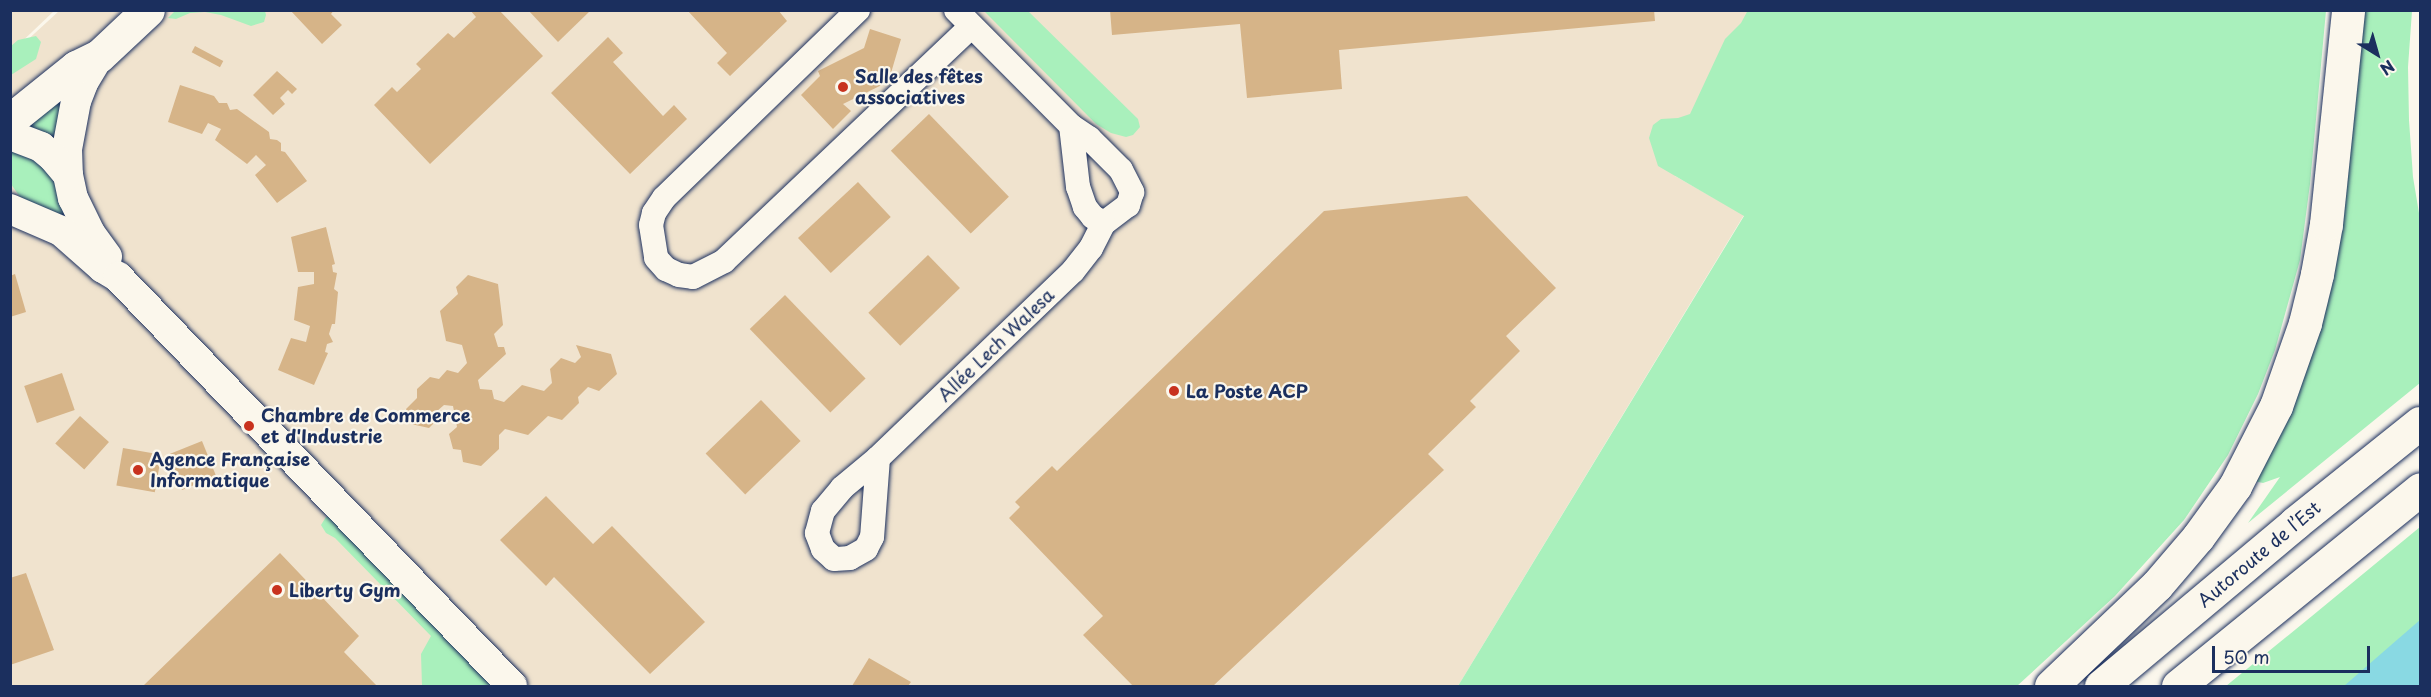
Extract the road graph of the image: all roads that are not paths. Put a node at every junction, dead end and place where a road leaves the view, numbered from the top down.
1 (117, 10) edge
2 (148, 10) edge
3 (858, 10) edge
4 (2348, 10) edge
5 (964, 19) edge
6 (87, 62) junction
7 (10, 120) edge
8 (1071, 126) junction
9 (10, 135) edge
10 (68, 175) junction
11 (12, 207) edge
12 (1104, 223) junction
13 (118, 277) junction
14 (2421, 423) edge
15 (878, 458) dead end
16 (2421, 489) edge
17 (512, 687) edge
18 (2051, 687) edge
19 (2101, 687) edge
20 (2178, 687) edge

1 - 6 main road
2 - 6 main road
3 - 5 street
4 - 18 main road
5 - 8 street, Allée Lech Walesa
6 - 7 main road
6 - 10 street
8 - 12 street
8 - 12 street, Allée Lech Walesa
9 - 10 street
10 - 13 street
11 - 13 street
12 - 15 street, Allée Lech Walesa
13 - 17 street
14 - 19 main road, Autoroute de l’Est
16 - 20 main road

